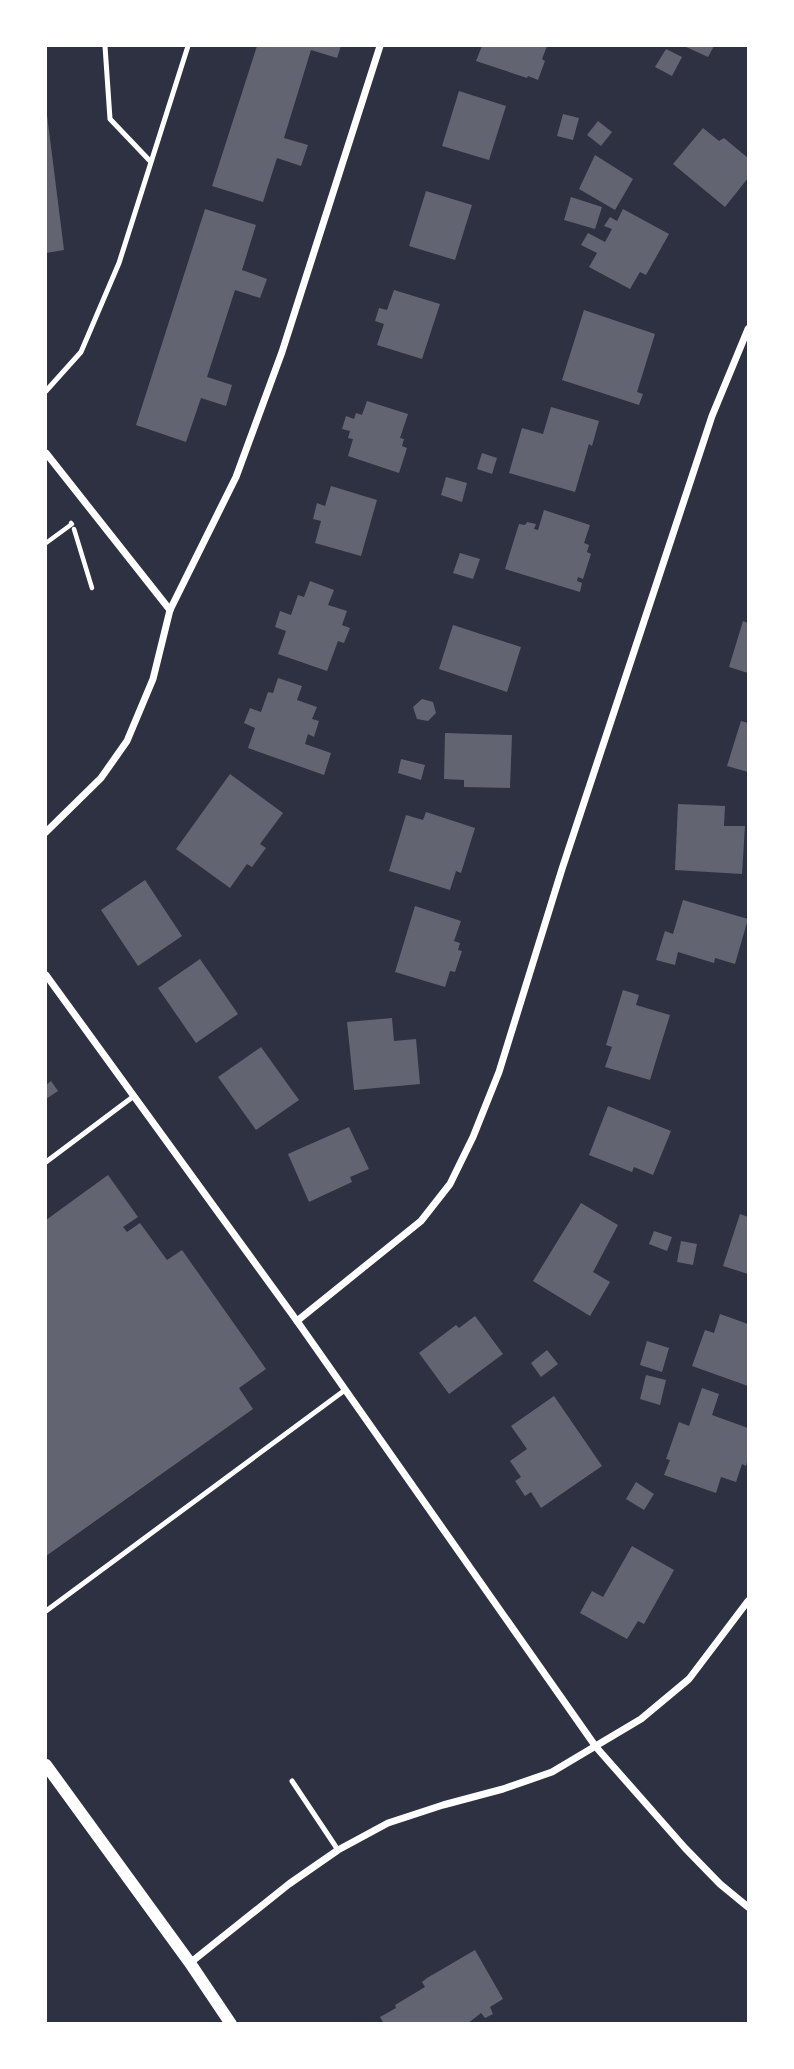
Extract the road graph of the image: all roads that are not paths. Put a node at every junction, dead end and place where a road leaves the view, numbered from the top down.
1 (105, 46) edge
2 (188, 46) edge
3 (380, 46) edge
4 (150, 161) junction
5 (748, 329) edge
6 (46, 391) edge
7 (46, 453) edge
8 (170, 610) junction
9 (46, 832) edge
10 (46, 975) edge
11 (134, 1096) junction
12 (46, 1162) edge
13 (297, 1321) junction
14 (345, 1390) junction
15 (748, 1601) edge
16 (46, 1611) edge
17 (596, 1747) junction
18 (46, 1765) edge
19 (292, 1782) dead end
20 (338, 1850) junction
21 (748, 1908) edge
22 (190, 1963) junction
23 (231, 2024) edge

1 - 4 lane
2 - 4 lane
3 - 8 street
4 - 6 lane
5 - 13 street
7 - 8 street
8 - 9 street
10 - 11 street
11 - 12 lane
11 - 13 street
13 - 14 street
14 - 16 lane
14 - 17 street
15 - 17 street
17 - 20 street
17 - 21 street
18 - 22 street
19 - 20 lane
20 - 22 street
22 - 23 street

